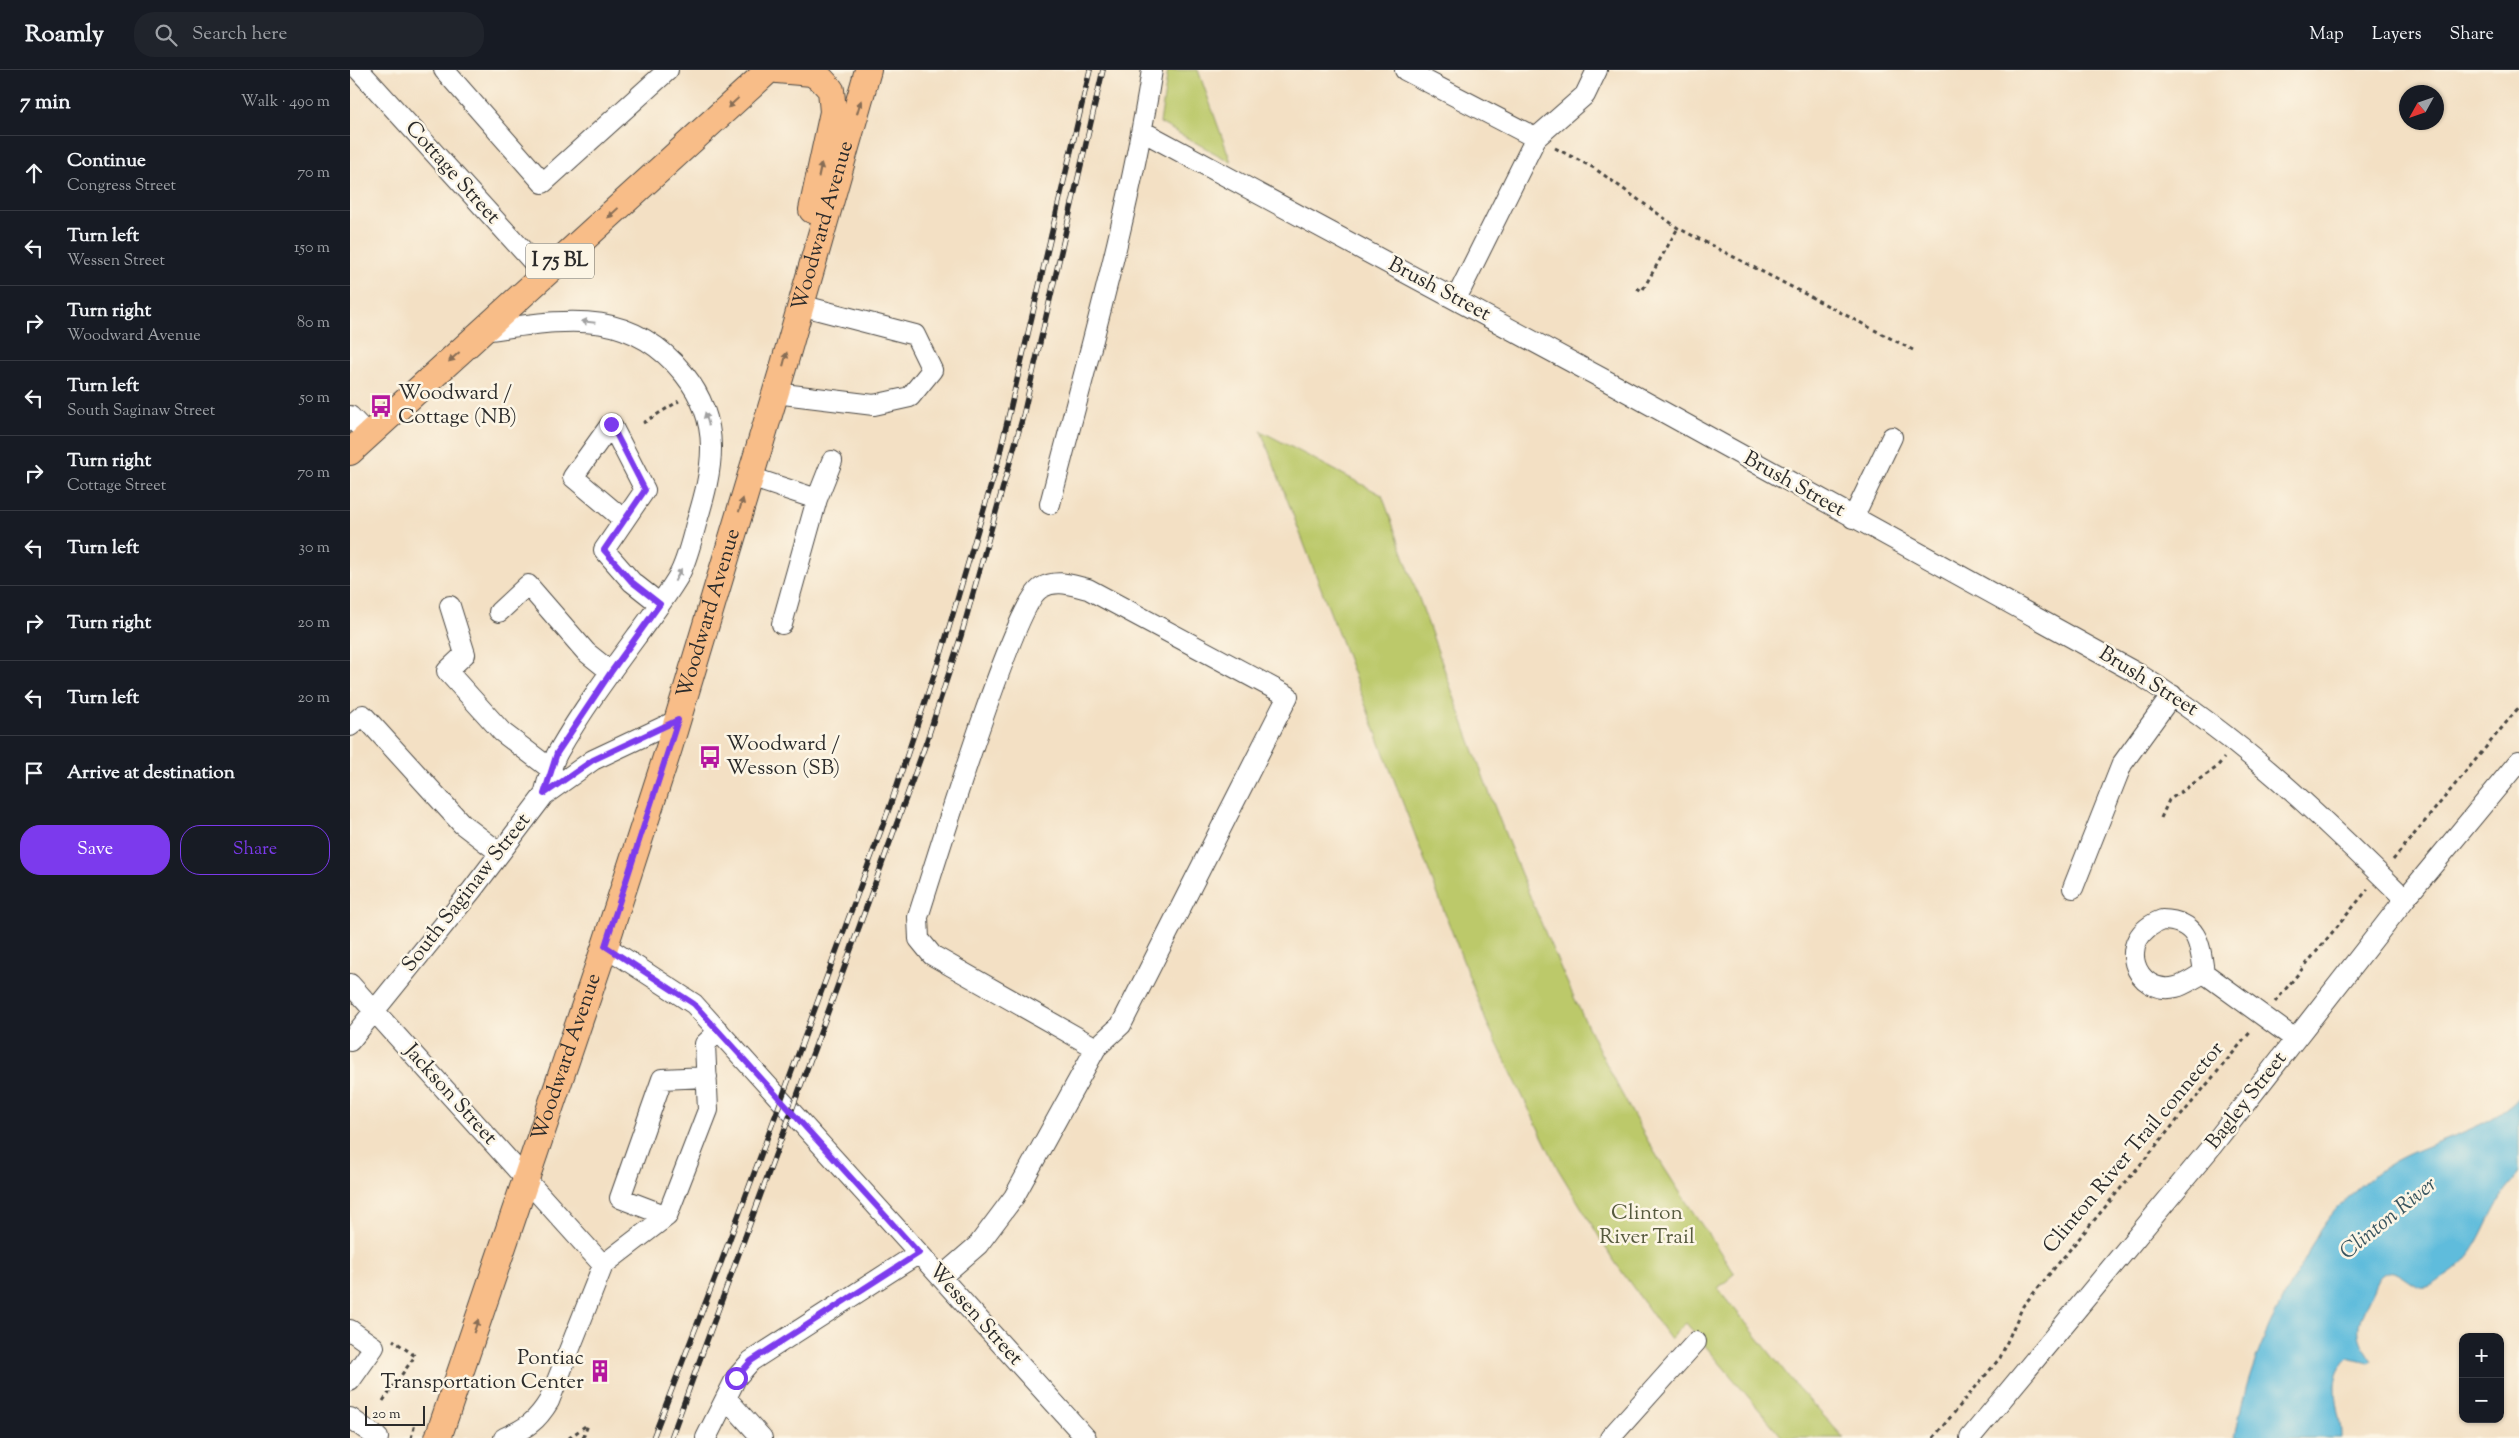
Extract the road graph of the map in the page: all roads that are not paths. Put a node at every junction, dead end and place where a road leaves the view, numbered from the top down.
1 (359, 70) edge
2 (444, 70) edge
3 (668, 70) edge
4 (769, 70) edge
5 (777, 70) edge
6 (868, 70) edge
7 (1152, 70) edge
8 (1404, 70) edge
9 (1597, 70) edge
10 (1142, 131) junction
11 (1536, 138) junction
12 (545, 275) junction
13 (1456, 299) junction
14 (800, 305) junction
15 (483, 331) junction
16 (775, 392) junction
17 (350, 416) edge
18 (1892, 437) dead end
19 (359, 443) edge
20 (832, 461) dead end
21 (750, 477) junction
22 (817, 499) junction
23 (1050, 504) dead end
24 (1853, 518) junction
25 (624, 520) dead end
26 (660, 604) junction
27 (450, 606) dead end
28 (499, 612) dead end
29 (782, 624) dead end
30 (611, 672) junction
31 (2172, 694) junction
32 (678, 720) junction
33 (350, 726) edge
34 (2519, 761) edge
35 (552, 770) junction
36 (544, 794) junction
37 (500, 853) junction
38 (2073, 888) dead end
39 (2405, 899) junction
40 (605, 946) junction
41 (2204, 973) dead end
42 (350, 984) edge
43 (374, 1010) junction
44 (719, 1032) junction
45 (2296, 1039) junction
46 (350, 1041) edge
47 (1096, 1048) junction
48 (707, 1077) junction
49 (526, 1180) junction
50 (667, 1216) junction
51 (919, 1253) junction
52 (603, 1265) junction
53 (941, 1277) junction
54 (350, 1330) edge
55 (1696, 1342) dead end
56 (350, 1381) edge
57 (726, 1398) junction
58 (350, 1418) edge
59 (378, 1438) edge
60 (438, 1438) edge
61 (504, 1438) edge
62 (706, 1438) edge
63 (762, 1438) edge
64 (1086, 1438) edge
65 (1610, 1438) edge
66 (1970, 1438) edge

1 - 12 street, Cottage Street
2 - 3 street
4 -> 12 main road, I 75 BL
14 -> 5 main road
14 -> 6 main road, Woodward Avenue
7 - 10 street
8 - 11 street
9 - 11 street
10 - 13 street, Brush Street
10 - 23 street
11 - 13 street
12 - 15 main road, I 75 BL
13 - 24 street, Brush Street
16 -> 14 main road, Woodward Avenue
14 - 16 street
15 -> 19 main road, I 75 BL
26 -> 15 street
16 - 21 main road, Woodward Avenue
17 - 19 street
18 - 24 street
20 - 22 street
21 - 22 street
32 -> 21 main road, Woodward Avenue
22 - 29 street
24 - 31 street, Brush Street
25 - 26 street
26 - 30 street
27 - 35 street
28 - 30 street
30 - 35 street
31 - 38 street
31 - 39 street, Brush Street
32 - 36 street, South Saginaw Street
32 - 40 main road, Woodward Avenue
33 - 37 street
34 - 39 street, Bagley Street
35 - 36 street
36 - 37 street, South Saginaw Street
37 - 43 street, South Saginaw Street
39 - 45 street, Bagley Street
40 - 44 street, Wessen Street
40 - 49 main road, Woodward Avenue
41 - 45 street
42 - 43 street, Jackson Street
43 - 46 street, South Saginaw Street
43 - 49 street, Jackson Street
44 - 48 street
44 - 51 street, Wessen Street
45 - 66 street, Bagley Street
47 - 47 street
47 - 53 street
48 - 50 street
48 - 50 street
49 - 52 street, Jackson Street
60 -> 49 main road, Woodward Avenue
50 - 52 street
51 - 53 street, Wessen Street
51 - 57 street
52 - 61 street
53 - 64 street, Wessen Street
54 - 56 street
55 - 65 street
57 - 62 street
57 - 63 street
58 - 59 street

